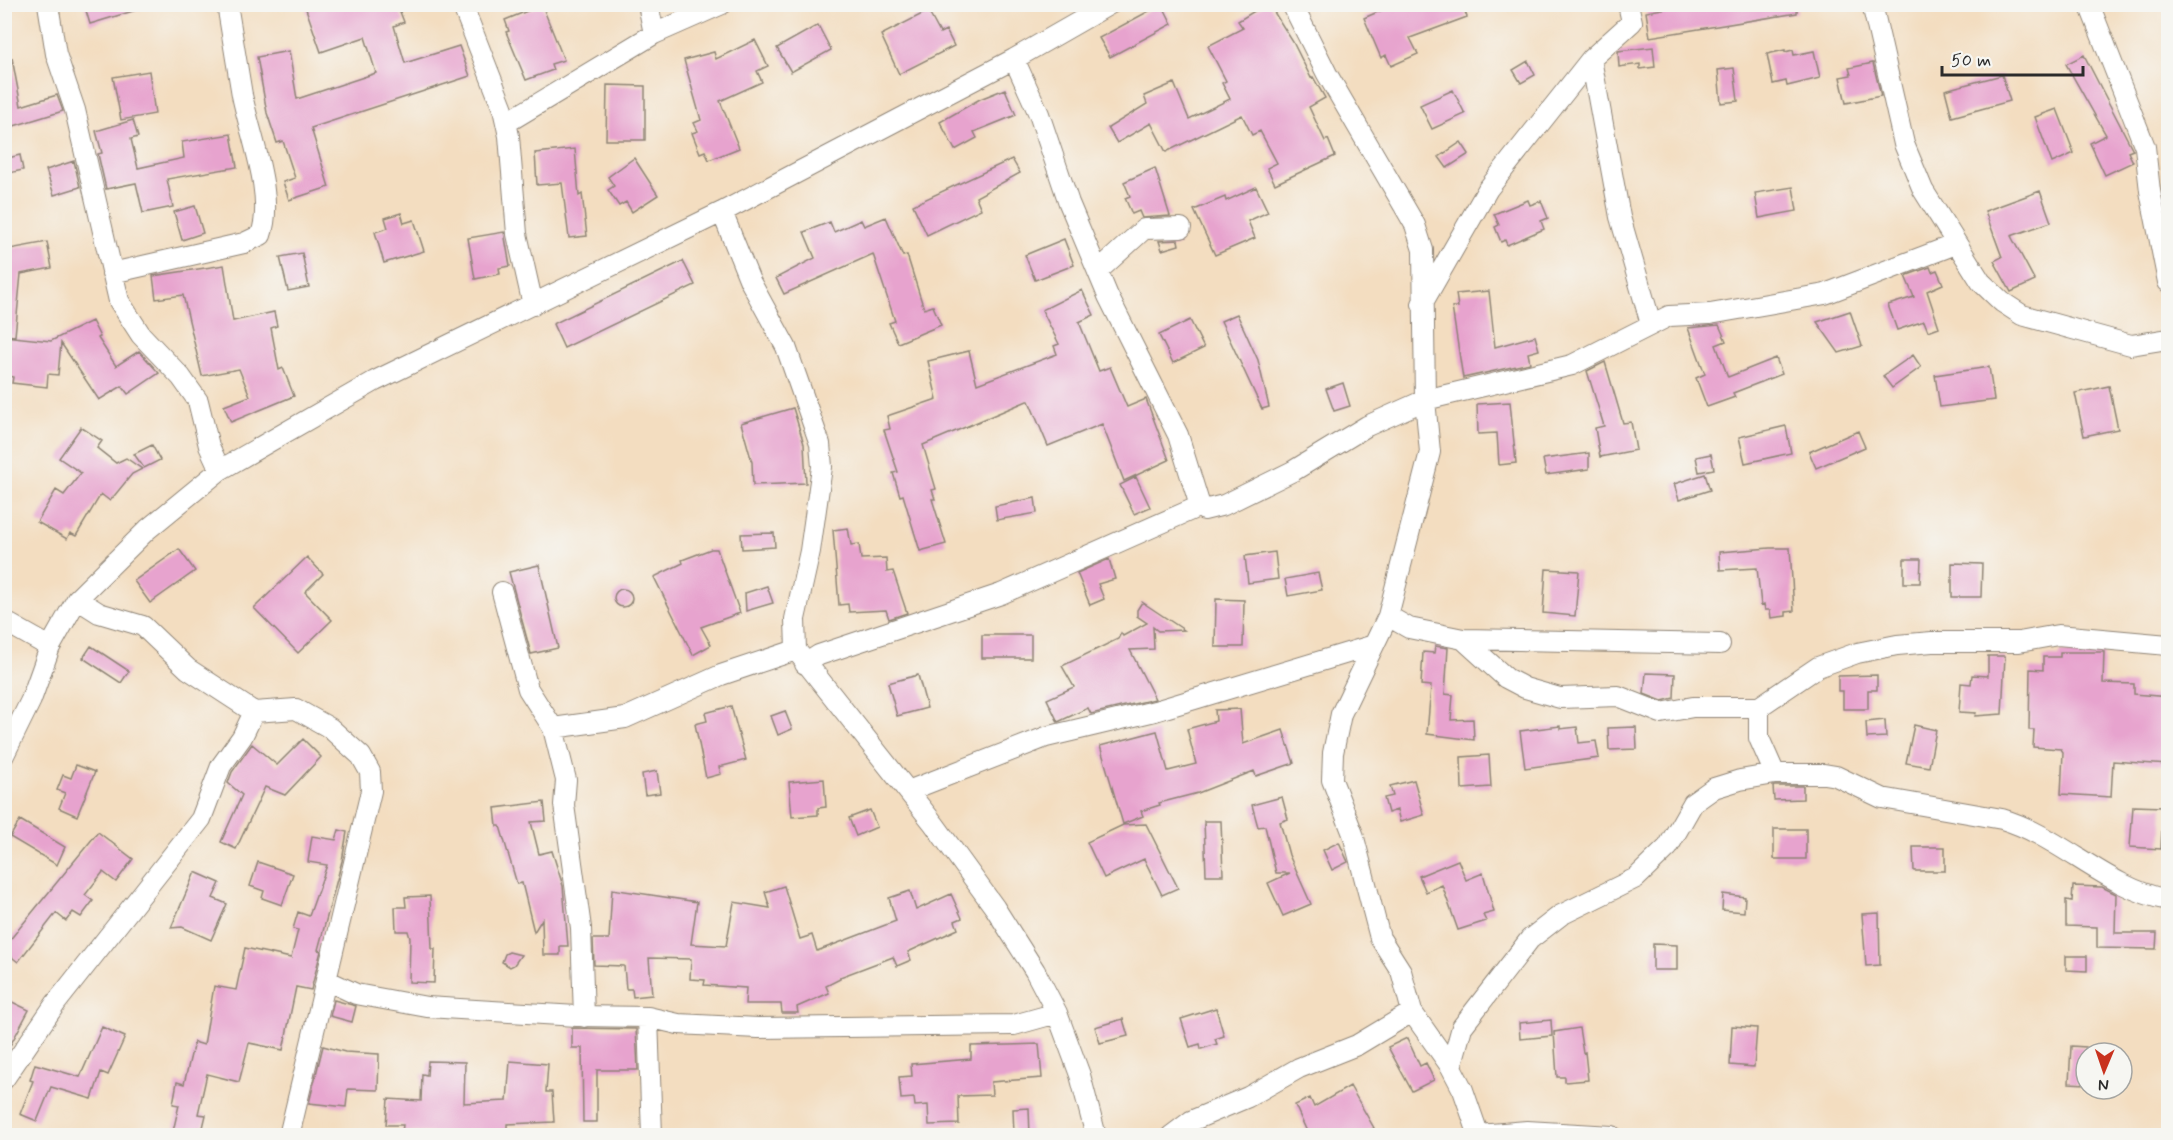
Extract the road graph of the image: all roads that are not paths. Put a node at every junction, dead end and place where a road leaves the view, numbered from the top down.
1 (48, 4) edge
2 (227, 4) edge
3 (462, 4) edge
4 (648, 4) edge
5 (722, 4) edge
6 (1110, 4) edge
7 (1292, 4) edge
8 (1628, 4) edge
9 (1872, 4) edge
10 (2089, 4) edge
11 (1085, 10) edge
12 (654, 34) junction
13 (1014, 59) junction
14 (1591, 59) junction
15 (506, 123) junction
16 (722, 212) junction
17 (1181, 228) dead end
18 (1956, 244) junction
19 (1098, 271) junction
20 (112, 273) junction
21 (2169, 282) edge
22 (1422, 304) junction
23 (533, 305) junction
24 (1651, 324) junction
25 (2169, 339) edge
26 (1425, 400) junction
27 (220, 470) junction
28 (1200, 506) junction
29 (502, 592) dead end
30 (77, 599) junction
31 (1388, 616) junction
32 (4, 621) edge
33 (1462, 639) junction
34 (1720, 644) dead end
35 (1374, 645) junction
36 (2169, 645) edge
37 (50, 647) junction
38 (800, 657) junction
39 (1759, 707) junction
40 (254, 711) junction
41 (553, 728) junction
42 (4, 755) edge
43 (1775, 774) junction
44 (908, 791) junction
45 (2169, 900) edge
46 (326, 980) junction
47 (1412, 1012) junction
48 (1057, 1013) junction
49 (584, 1017) junction
50 (648, 1017) junction
51 (1462, 1027) junction
52 (1425, 1028) junction
53 (1451, 1066) junction
54 (4, 1079) edge
55 (1479, 1135) edge
56 (289, 1136) edge
57 (652, 1136) edge
58 (1096, 1136) edge
59 (1171, 1136) edge
60 (1612, 1136) edge

1 - 20 street
2 - 20 street
3 - 15 street
4 - 12 street
5 - 12 street
6 - 11 street
7 - 22 street
8 - 14 street
9 - 18 street
10 - 21 street
11 - 13 street
12 - 15 street
13 - 16 street
13 - 19 street
14 - 22 street
14 - 24 street
15 - 23 street
16 - 23 street
16 - 38 street
17 - 19 street
18 - 24 street
18 - 25 street
19 - 28 street
20 - 27 street
22 - 26 street
23 - 27 street
24 - 26 street
26 - 28 street
26 - 31 street
27 - 30 street
28 - 38 street
29 - 41 street
30 - 37 street
30 - 40 street
31 - 33 street
31 - 35 street
32 - 37 street
33 - 34 street
33 - 39 street
35 - 44 street
35 - 47 street
36 - 39 street
37 - 42 street
38 - 41 street
38 - 44 street
39 - 43 street
40 - 46 street
40 - 54 street
41 - 49 street
43 - 45 street
43 - 51 street
44 - 48 street
46 - 49 street
46 - 56 street
47 - 52 street
47 - 59 street
48 - 50 street
48 - 58 street
49 - 50 street
50 - 57 street
51 - 52 street
51 - 53 street
52 - 53 street
53 - 55 street
55 - 60 street

